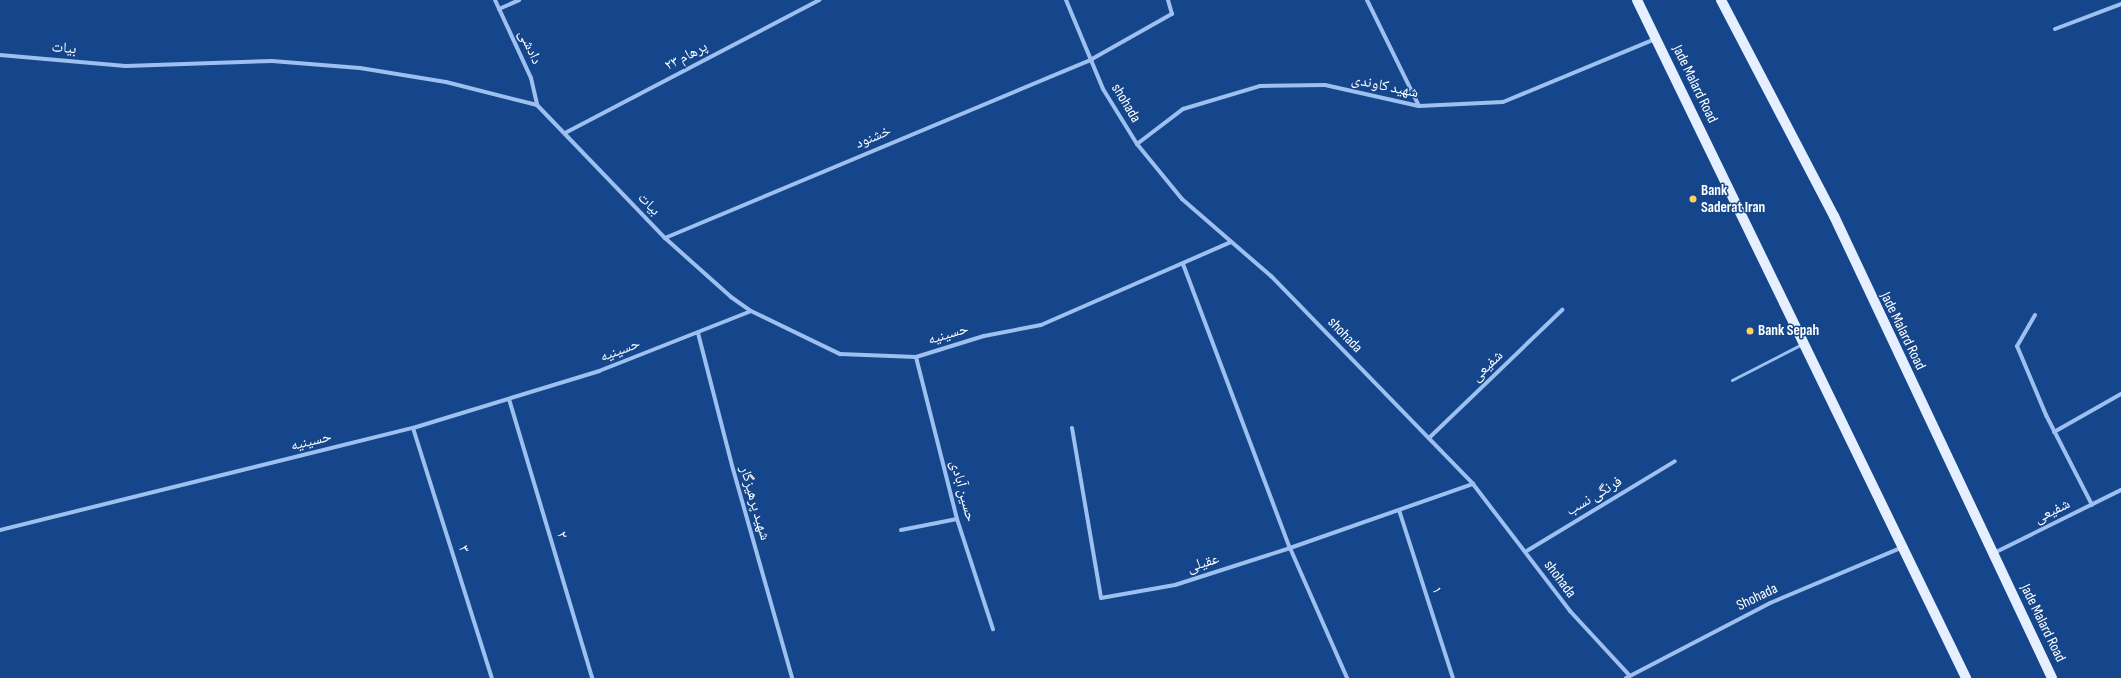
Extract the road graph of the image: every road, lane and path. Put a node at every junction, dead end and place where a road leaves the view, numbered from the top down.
1 (495, 0) edge
2 (519, 0) edge
3 (819, 0) edge
4 (1066, 0) edge
5 (1168, 0) edge
6 (1367, 0) edge
7 (1638, 0) edge
8 (1721, 0) edge
9 (2121, 4) edge
10 (499, 9) junction
11 (2055, 29) dead end
12 (1656, 38) junction
13 (0, 55) edge
14 (1092, 59) junction
15 (537, 105) junction
16 (1419, 106) junction
17 (565, 133) junction
18 (1137, 144) junction
19 (665, 238) junction
20 (1231, 242) junction
21 (1183, 264) junction
22 (1562, 310) dead end
23 (751, 311) junction
24 (2035, 315) dead end
25 (698, 333) junction
26 (1805, 342) junction
27 (916, 357) junction
28 (1732, 380) dead end
29 (2121, 394) edge
30 (509, 399) junction
31 (413, 428) junction
32 (1072, 428) dead end
33 (2054, 432) junction
34 (1429, 438) junction
35 (1675, 461) dead end
36 (1473, 484) junction
37 (2121, 490) edge
38 (2092, 505) junction
39 (1399, 510) junction
40 (957, 519) junction
41 (0, 530) edge
42 (901, 530) dead end
43 (1903, 547) junction
44 (1290, 548) junction
45 (1525, 552) junction
46 (1993, 554) junction
47 (993, 630) dead end
48 (1628, 677) edge
49 (492, 678) edge
50 (592, 678) edge
51 (792, 678) edge
52 (1348, 678) edge
53 (1453, 678) edge
54 (1966, 678) edge
55 (2052, 678) edge

1 - 10 street, دادشی
2 - 10 street
3 - 17 street, پرهام ۲۳
4 - 14 street, shohada
5 - 14 street, خشنود
6 - 16 street
7 - 12 main road, Jade Malard Road
8 - 46 main road, Jade Malard Road
9 - 11 street
10 - 15 street, دادشی
12 - 16 street, شهید کاوندی
12 - 26 main road, Jade Malard Road
13 - 15 street, بیات
14 - 18 street, shohada
14 - 19 street, خشنود
15 - 17 street, بیات
16 - 18 street, شهید کاوندی
17 - 19 street, بیات
18 - 20 street, shohada
19 - 23 street, بیات
20 - 21 street, حسینیه
20 - 34 street, shohada
21 - 27 street, حسینیه
21 - 44 street
22 - 34 street, شفیعی
23 - 25 street, حسینیه
23 - 27 street, حسینیه
24 - 33 street
25 - 30 street, حسینیه
25 - 51 street, شهید پرهیزگار
26 - 28 lane
26 - 43 main road, Jade Malard Road
27 - 40 street, حسین آبادی
29 - 33 street
30 - 31 street, حسینیه
30 - 50 street, ۲
31 - 41 street, حسینیه
31 - 49 street, ۳
32 - 44 street, عقیلی
33 - 38 street
34 - 36 street, shohada
35 - 45 street, فرنگی نسب
36 - 39 street, عقیلی
36 - 45 street, shohada
37 - 38 street, شفیعی
38 - 46 street, شفیعی
39 - 44 street, عقیلی
39 - 53 street, ۱
40 - 42 street
40 - 47 street, حسین آبادی
43 - 48 street, Shohada
43 - 54 main road, Jade Malard Road
44 - 52 street
45 - 48 street, shohada
46 - 55 main road, Jade Malard Road

